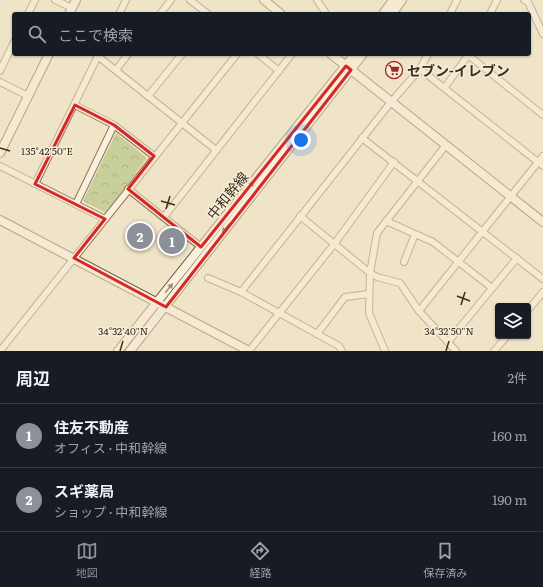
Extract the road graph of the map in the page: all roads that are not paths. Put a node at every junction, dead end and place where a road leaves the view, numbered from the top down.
1 (35, 0) edge
2 (55, 0) edge
3 (76, 0) edge
4 (126, 0) edge
5 (171, 0) edge
6 (190, 0) edge
7 (264, 0) edge
8 (318, 0) edge
9 (457, 0) edge
10 (497, 0) edge
11 (524, 0) edge
12 (402, 1) edge
13 (391, 2) edge
14 (70, 11) edge
15 (29, 12) edge
16 (120, 12) edge
17 (162, 12) edge
18 (205, 12) edge
19 (279, 12) edge
20 (325, 12) edge
21 (385, 12) edge
22 (394, 12) edge
23 (451, 12) edge
24 (491, 12) edge
25 (543, 34) edge
26 (12, 46) edge
27 (48, 56) edge
28 (97, 56) edge
29 (98, 56) edge
30 (126, 56) edge
31 (180, 56) edge
32 (235, 56) edge
33 (260, 56) edge
34 (290, 56) edge
35 (334, 56) edge
36 (354, 56) edge
37 (361, 56) edge
38 (427, 56) edge
39 (468, 56) edge
40 (470, 56) edge
41 (349, 68) junction
42 (420, 68) junction
43 (116, 70) junction
44 (0, 71) edge
45 (279, 71) junction
46 (0, 82) edge
47 (445, 87) junction
48 (28, 96) junction
49 (148, 96) junction
50 (391, 102) junction
51 (74, 105) junction
52 (543, 115) edge
53 (182, 122) junction
54 (114, 124) junction
55 (362, 138) junction
56 (446, 146) junction
57 (216, 150) junction
58 (0, 153) edge
59 (154, 156) junction
60 (543, 156) edge
61 (394, 162) junction
62 (540, 164) edge
63 (0, 166) edge
64 (417, 180) junction
65 (36, 184) junction
66 (128, 189) junction
67 (510, 196) junction
68 (76, 204) junction
69 (300, 216) junction
70 (164, 217) junction
71 (105, 219) junction
72 (0, 220) edge
73 (386, 221) junction
74 (543, 222) edge
75 (483, 230) junction
76 (415, 234) junction
77 (335, 243) junction
78 (201, 247) junction
79 (74, 258) junction
80 (517, 258) junction
81 (404, 262) dead end
82 (459, 262) junction
83 (370, 272) junction
84 (208, 278) dead end
85 (543, 279) edge
86 (492, 288) junction
87 (241, 292) junction
88 (543, 292) edge
89 (369, 294) junction
90 (157, 302) junction
91 (531, 306) edge
92 (166, 307) junction
93 (419, 311) junction
94 (279, 313) junction
95 (317, 334) junction
96 (504, 339) edge
97 (448, 342) junction
98 (0, 351) edge
99 (118, 351) edge
100 (130, 351) edge
101 (249, 351) edge
102 (342, 351) edge
103 (385, 351) edge
104 (456, 351) edge
105 (494, 351) edge

1 - 15 street
2 - 14 street
3 - 14 main road
4 - 16 street
5 - 17 street
6 - 18 street
7 - 19 main road
8 - 20 street
9 - 23 street
10 - 24 street
11 - 25 street
12 - 22 main road
13 - 21 main road
26 - 44 street
27 - 48 main road
28 - 51 street
29 - 43 street
30 - 43 street
31 - 49 street
32 - 53 street
33 - 45 street
34 - 45 street
35 - 41 main road
36 - 41 main road, 中和幹線
37 - 41 main road, 中和幹線
38 - 42 street
39 - 47 street
40 - 52 street
41 - 50 main road
78 -> 41 main road, 中和幹線
41 -> 92 main road, 中和幹線
42 - 47 street
42 - 50 street
43 - 49 street
45 - 57 street
46 - 48 street
47 - 62 street
48 - 58 main road
49 - 53 street
50 - 55 street
50 - 56 main road
51 - 54 street
51 - 65 street
53 - 57 street
53 - 59 street
54 - 59 street
54 - 68 street
55 - 61 street
55 - 69 street
56 - 64 street
56 - 67 main road
57 - 70 street
59 - 66 street
60 - 62 street
61 - 64 street
61 - 77 street
62 - 67 street
63 - 65 street
64 - 73 street
64 - 75 street
65 - 68 street
66 - 70 street
66 - 71 street
67 - 74 main road
67 - 75 street
68 - 71 street
69 - 77 street
69 - 87 street
70 - 78 street
71 - 79 street
72 - 79 main road
73 - 76 street
73 - 83 street
75 - 80 street
75 - 82 street
76 - 81 street
76 - 82 street
77 - 83 street
77 - 94 street
90 -> 78 main road, 中和幹線
79 - 90 main road
79 - 98 street
80 - 85 street
80 - 86 street
82 - 86 street
82 - 93 street
83 - 89 street
83 - 93 street
84 - 87 street
86 - 97 street
87 - 94 street
88 - 91 street
89 - 95 street
89 - 103 street
90 - 92 main road
90 - 99 main road, 中和幹線
92 - 100 main road, 中和幹線
92 - 101 main road
93 - 97 street
94 - 95 street
94 - 101 street
95 - 102 street
96 - 105 street
97 - 104 street

